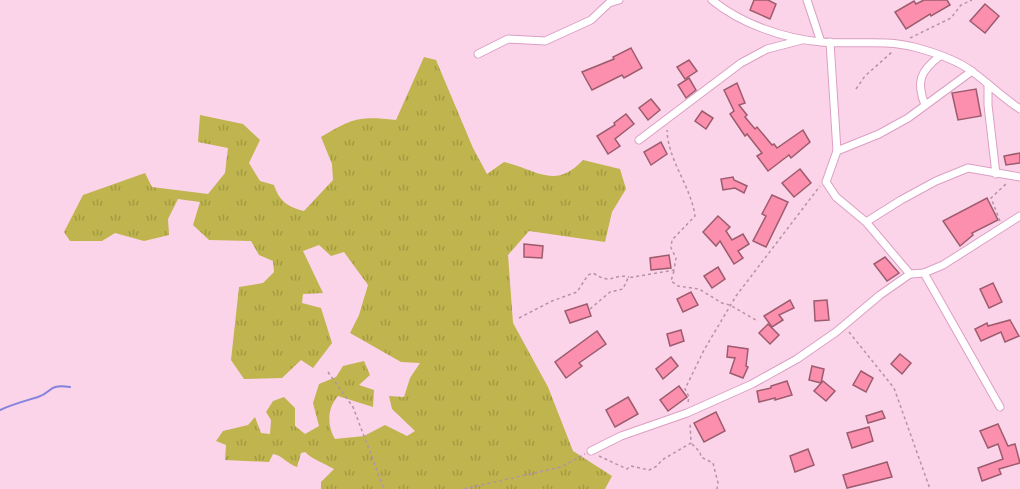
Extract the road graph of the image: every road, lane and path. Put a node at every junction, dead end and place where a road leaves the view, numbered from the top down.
1 (619, 0) edge
2 (712, 0) edge
3 (807, 0) edge
4 (972, 0) edge
5 (805, 39) junction
6 (821, 42) junction
7 (830, 42) junction
8 (900, 44) junction
9 (478, 54) dead end
10 (940, 56) junction
11 (972, 71) junction
12 (988, 84) junction
13 (855, 89) dead end
14 (925, 105) junction
15 (1020, 109) edge
16 (669, 117) junction
17 (639, 140) dead end
18 (837, 151) junction
19 (996, 174) junction
20 (1018, 177) edge
21 (826, 182) junction
22 (1020, 216) edge
23 (866, 222) junction
24 (999, 223) dead end
25 (674, 270) junction
26 (924, 273) junction
27 (910, 274) junction
28 (630, 278) junction
29 (730, 305) junction
30 (590, 309) dead end
31 (519, 318) dead end
32 (756, 320) dead end
33 (845, 325) junction
34 (328, 372) dead end
35 (1000, 407) dead end
36 (687, 413) junction
37 (691, 443) junction
38 (591, 451) junction
39 (384, 489) edge
40 (464, 489) edge
41 (717, 489) edge
42 (930, 489) edge

1 - 9 street
2 - 5 street
3 - 6 street
4 - 8 path
5 - 6 street
5 - 16 street
6 - 7 street
7 - 8 street
7 - 18 street
8 - 10 street
8 - 13 path
10 - 11 street
10 - 14 street
11 - 12 street
11 - 14 street
12 - 15 street
12 - 19 street
14 - 18 street
16 - 17 street
16 - 25 path
18 - 21 street
19 - 20 street
19 - 23 street
20 - 24 path
21 - 23 street
21 - 29 path
22 - 26 street
23 - 27 street
25 - 28 path
25 - 29 path
26 - 27 street
26 - 35 street
27 - 33 street
28 - 30 path
28 - 31 path
29 - 32 path
29 - 36 path
33 - 36 street
33 - 42 path
34 - 39 path
36 - 37 path
36 - 38 street
37 - 38 path
37 - 41 path
38 - 40 path

